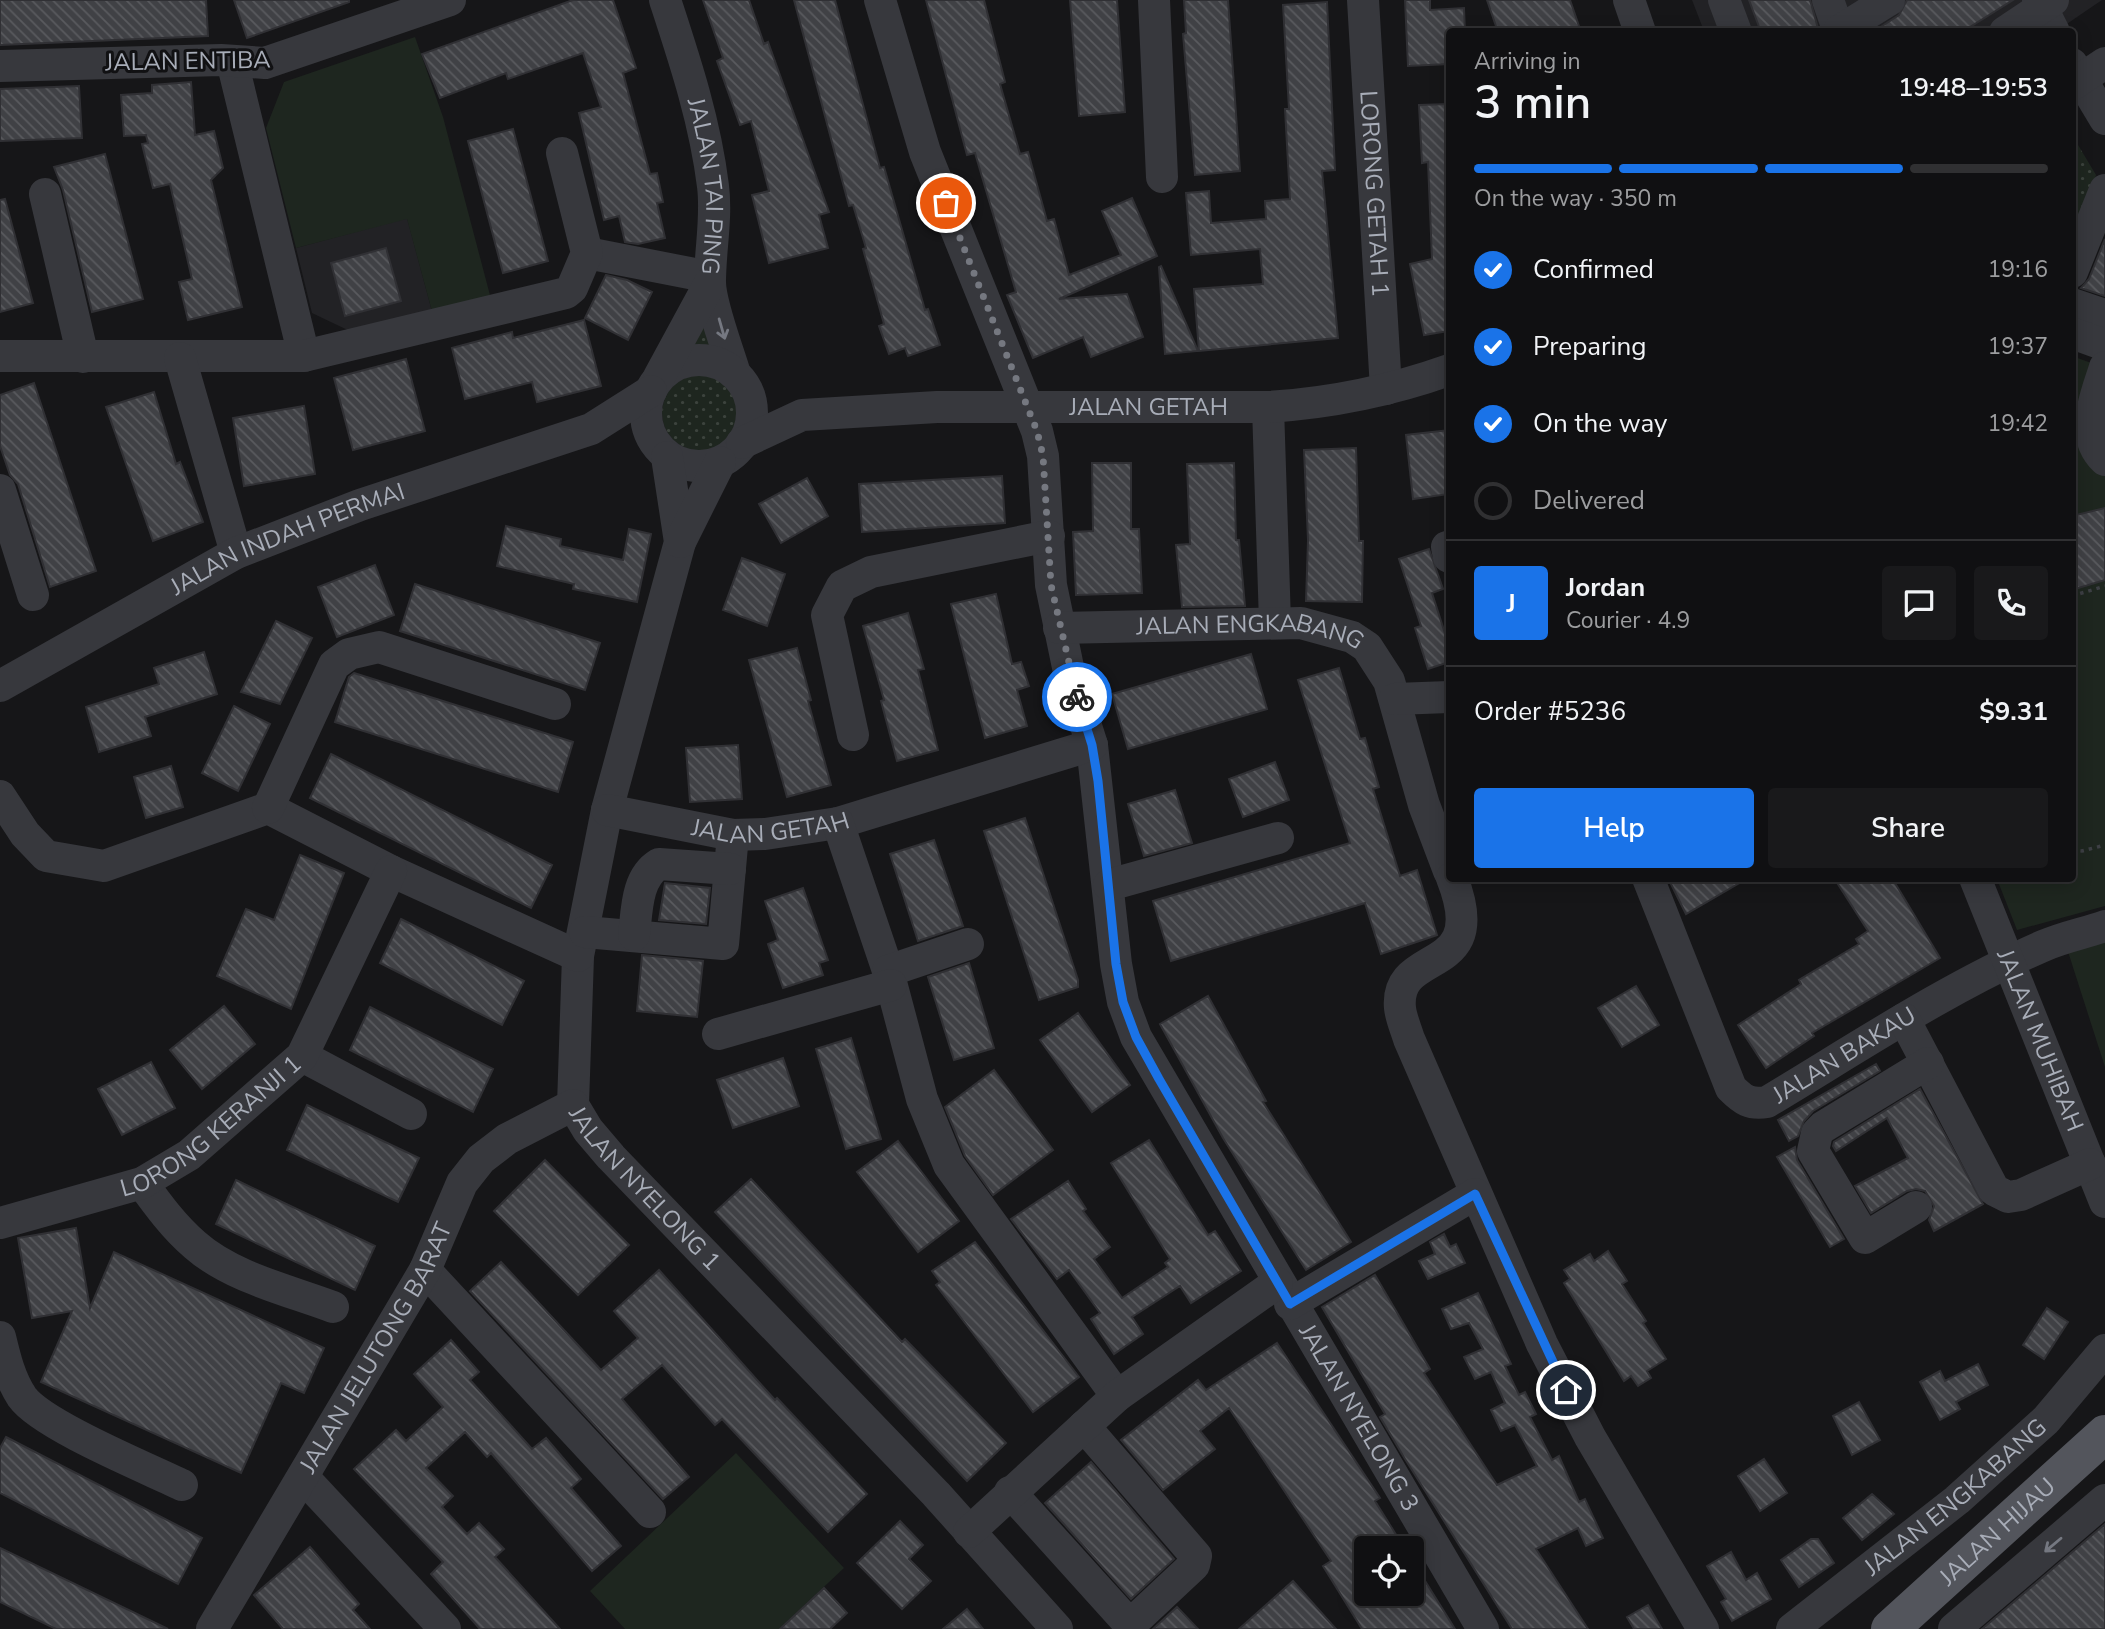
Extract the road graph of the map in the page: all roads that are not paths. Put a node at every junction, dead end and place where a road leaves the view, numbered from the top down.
1 (450, 0) edge
2 (665, 0) edge
3 (880, 0) edge
4 (1154, 0) edge
5 (1363, 0) edge
6 (1629, 0) edge
7 (1724, 0) edge
8 (1828, 0) edge
9 (1889, 0) edge
10 (2047, 10) edge
11 (1639, 28) edge
12 (1734, 28) edge
13 (1838, 28) edge
14 (1844, 28) edge
15 (2013, 28) edge
16 (233, 61) junction
17 (0, 66) edge
18 (2082, 73) edge
19 (2105, 119) edge
20 (562, 153) dead end
21 (1162, 177) dead end
22 (2105, 190) edge
23 (45, 194) dead end
24 (587, 253) junction
25 (2076, 262) edge
26 (710, 280) junction
27 (2080, 317) edge
28 (2105, 345) edge
29 (0, 356) edge
30 (304, 356) junction
31 (83, 357) junction
32 (180, 358) junction
33 (1446, 371) edge
34 (654, 386) junction
35 (742, 386) junction
36 (2102, 386) edge
37 (1386, 389) junction
38 (1026, 407) junction
39 (1268, 407) junction
40 (802, 415) junction
41 (591, 429) junction
42 (662, 451) junction
43 (731, 453) junction
44 (2105, 460) edge
45 (0, 490) edge
46 (1049, 536) junction
47 (680, 542) junction
48 (236, 553) junction
49 (33, 595) dead end
50 (1275, 622) junction
51 (1059, 628) junction
52 (0, 686) edge
53 (1446, 697) edge
54 (1395, 699) junction
55 (555, 704) dead end
56 (853, 735) dead end
57 (1092, 745) junction
58 (0, 796) edge
59 (268, 808) junction
60 (607, 810) junction
61 (838, 822) junction
62 (733, 835) junction
63 (1278, 838) dead end
64 (1446, 863) edge
65 (730, 869) junction
66 (391, 871) junction
67 (1453, 882) edge
68 (1650, 882) edge
69 (1977, 882) edge
70 (1109, 885) junction
71 (2105, 926) edge
72 (634, 935) junction
73 (582, 944) junction
74 (968, 944) dead end
75 (2009, 963) junction
76 (889, 978) junction
77 (1904, 1019) junction
78 (718, 1034) dead end
79 (302, 1056) junction
80 (1928, 1063) junction
81 (573, 1105) junction
82 (411, 1114) dead end
83 (2090, 1164) junction
84 (142, 1183) junction
85 (1475, 1194) junction
86 (2105, 1202) edge
87 (1916, 1208) dead end
88 (0, 1223) edge
89 (425, 1270) junction
90 (1284, 1293) junction
91 (333, 1307) dead end
92 (0, 1337) edge
93 (2105, 1350) edge
94 (1117, 1396) junction
95 (1084, 1426) junction
96 (2105, 1434) edge
97 (303, 1477) junction
98 (182, 1485) dead end
99 (1010, 1492) junction
100 (2105, 1500) edge
101 (650, 1512) dead end
102 (968, 1532) junction
103 (1128, 1627) edge
104 (212, 1629) edge
105 (445, 1629) edge
106 (1057, 1629) edge
107 (1483, 1629) edge
108 (1703, 1629) edge
109 (1792, 1629) edge
110 (1890, 1629) edge
111 (1954, 1629) edge

1 - 16 street, JALAN ENTIBA
2 - 26 street, JALAN TAI PING
3 - 38 street, JALAN NYELONG 3
4 - 21 street
5 - 37 street, LORONG GETAH 1
6 - 11 street
7 - 12 street
8 - 13 street
9 - 14 street
10 - 15 street
16 - 17 street, JALAN ENTIBA
16 - 30 street
18 - 19 street
20 - 24 street
22 - 25 street
23 - 31 street
24 - 26 street
24 - 30 street
26 - 34 street
26 -> 35 street, JALAN TAI PING
27 - 28 street
29 - 31 street
30 - 32 street
31 - 32 street
32 - 48 street
33 - 37 street, JALAN GETAH
34 - 35 street
34 - 41 street, JALAN INDAH PERMAI
34 - 42 street
35 - 40 street
35 - 43 street
36 - 44 street
37 - 39 street, JALAN GETAH
38 - 39 street, JALAN GETAH
38 - 40 street, JALAN GETAH
38 - 46 street, JALAN NYELONG 3
39 - 50 street
40 - 43 street
41 - 42 street
41 - 48 street, JALAN INDAH PERMAI
42 - 43 street
42 - 47 street, JALAN NYELONG 1
43 - 47 street
45 - 49 street
46 - 51 street, JALAN NYELONG 3
46 - 56 street
47 - 60 street, JALAN NYELONG 1
48 - 52 street, JALAN INDAH PERMAI
50 - 51 street, JALAN ENGKABANG
50 - 54 street, JALAN ENGKABANG
51 - 57 street, JALAN NYELONG 3
53 - 54 street
54 - 64 street, JALAN ENGKABANG
55 - 59 street
57 - 61 street, JALAN GETAH
57 - 70 street, JALAN NYELONG 3
58 - 59 street
59 - 66 street
60 - 62 street, JALAN GETAH
60 - 73 street, JALAN NYELONG 1
61 - 62 street, JALAN GETAH
61 - 76 street
62 - 65 street
63 - 70 street
65 - 72 street
65 - 72 street
66 - 73 street
66 - 79 street, LORONG KERANJI 1
67 - 85 street
68 - 77 street, JALAN BAKAU
69 - 75 street, JALAN MUHIBAH
70 - 90 street, JALAN NYELONG 3
71 - 75 street, JALAN BAKAU
72 - 73 street
73 - 81 street, JALAN NYELONG 1
74 - 76 street
75 - 77 street, JALAN BAKAU
75 - 83 street, JALAN MUHIBAH
76 - 78 street
76 - 94 street
77 - 80 street
79 - 82 street
79 - 84 street, LORONG KERANJI 1
80 - 83 street
80 - 87 street
81 - 89 street, JALAN JELUTONG BARAT
81 - 102 street, JALAN NYELONG 1
83 - 86 street, JALAN MUHIBAH
84 - 88 street, LORONG KERANJI 1
84 - 91 street
85 - 90 street
85 - 108 street
89 - 97 street, JALAN JELUTONG BARAT
89 - 101 street
90 - 94 street
90 - 107 street, JALAN NYELONG 3
92 - 98 street
93 - 109 street, JALAN ENGKABANG
94 - 95 street
95 - 99 street
95 - 103 street
96 - 110 main road, JALAN HIJAU
97 - 104 street, JALAN JELUTONG BARAT
97 - 105 street
99 - 102 street
99 - 103 street
100 -> 111 street
102 - 106 street, JALAN NYELONG 1

